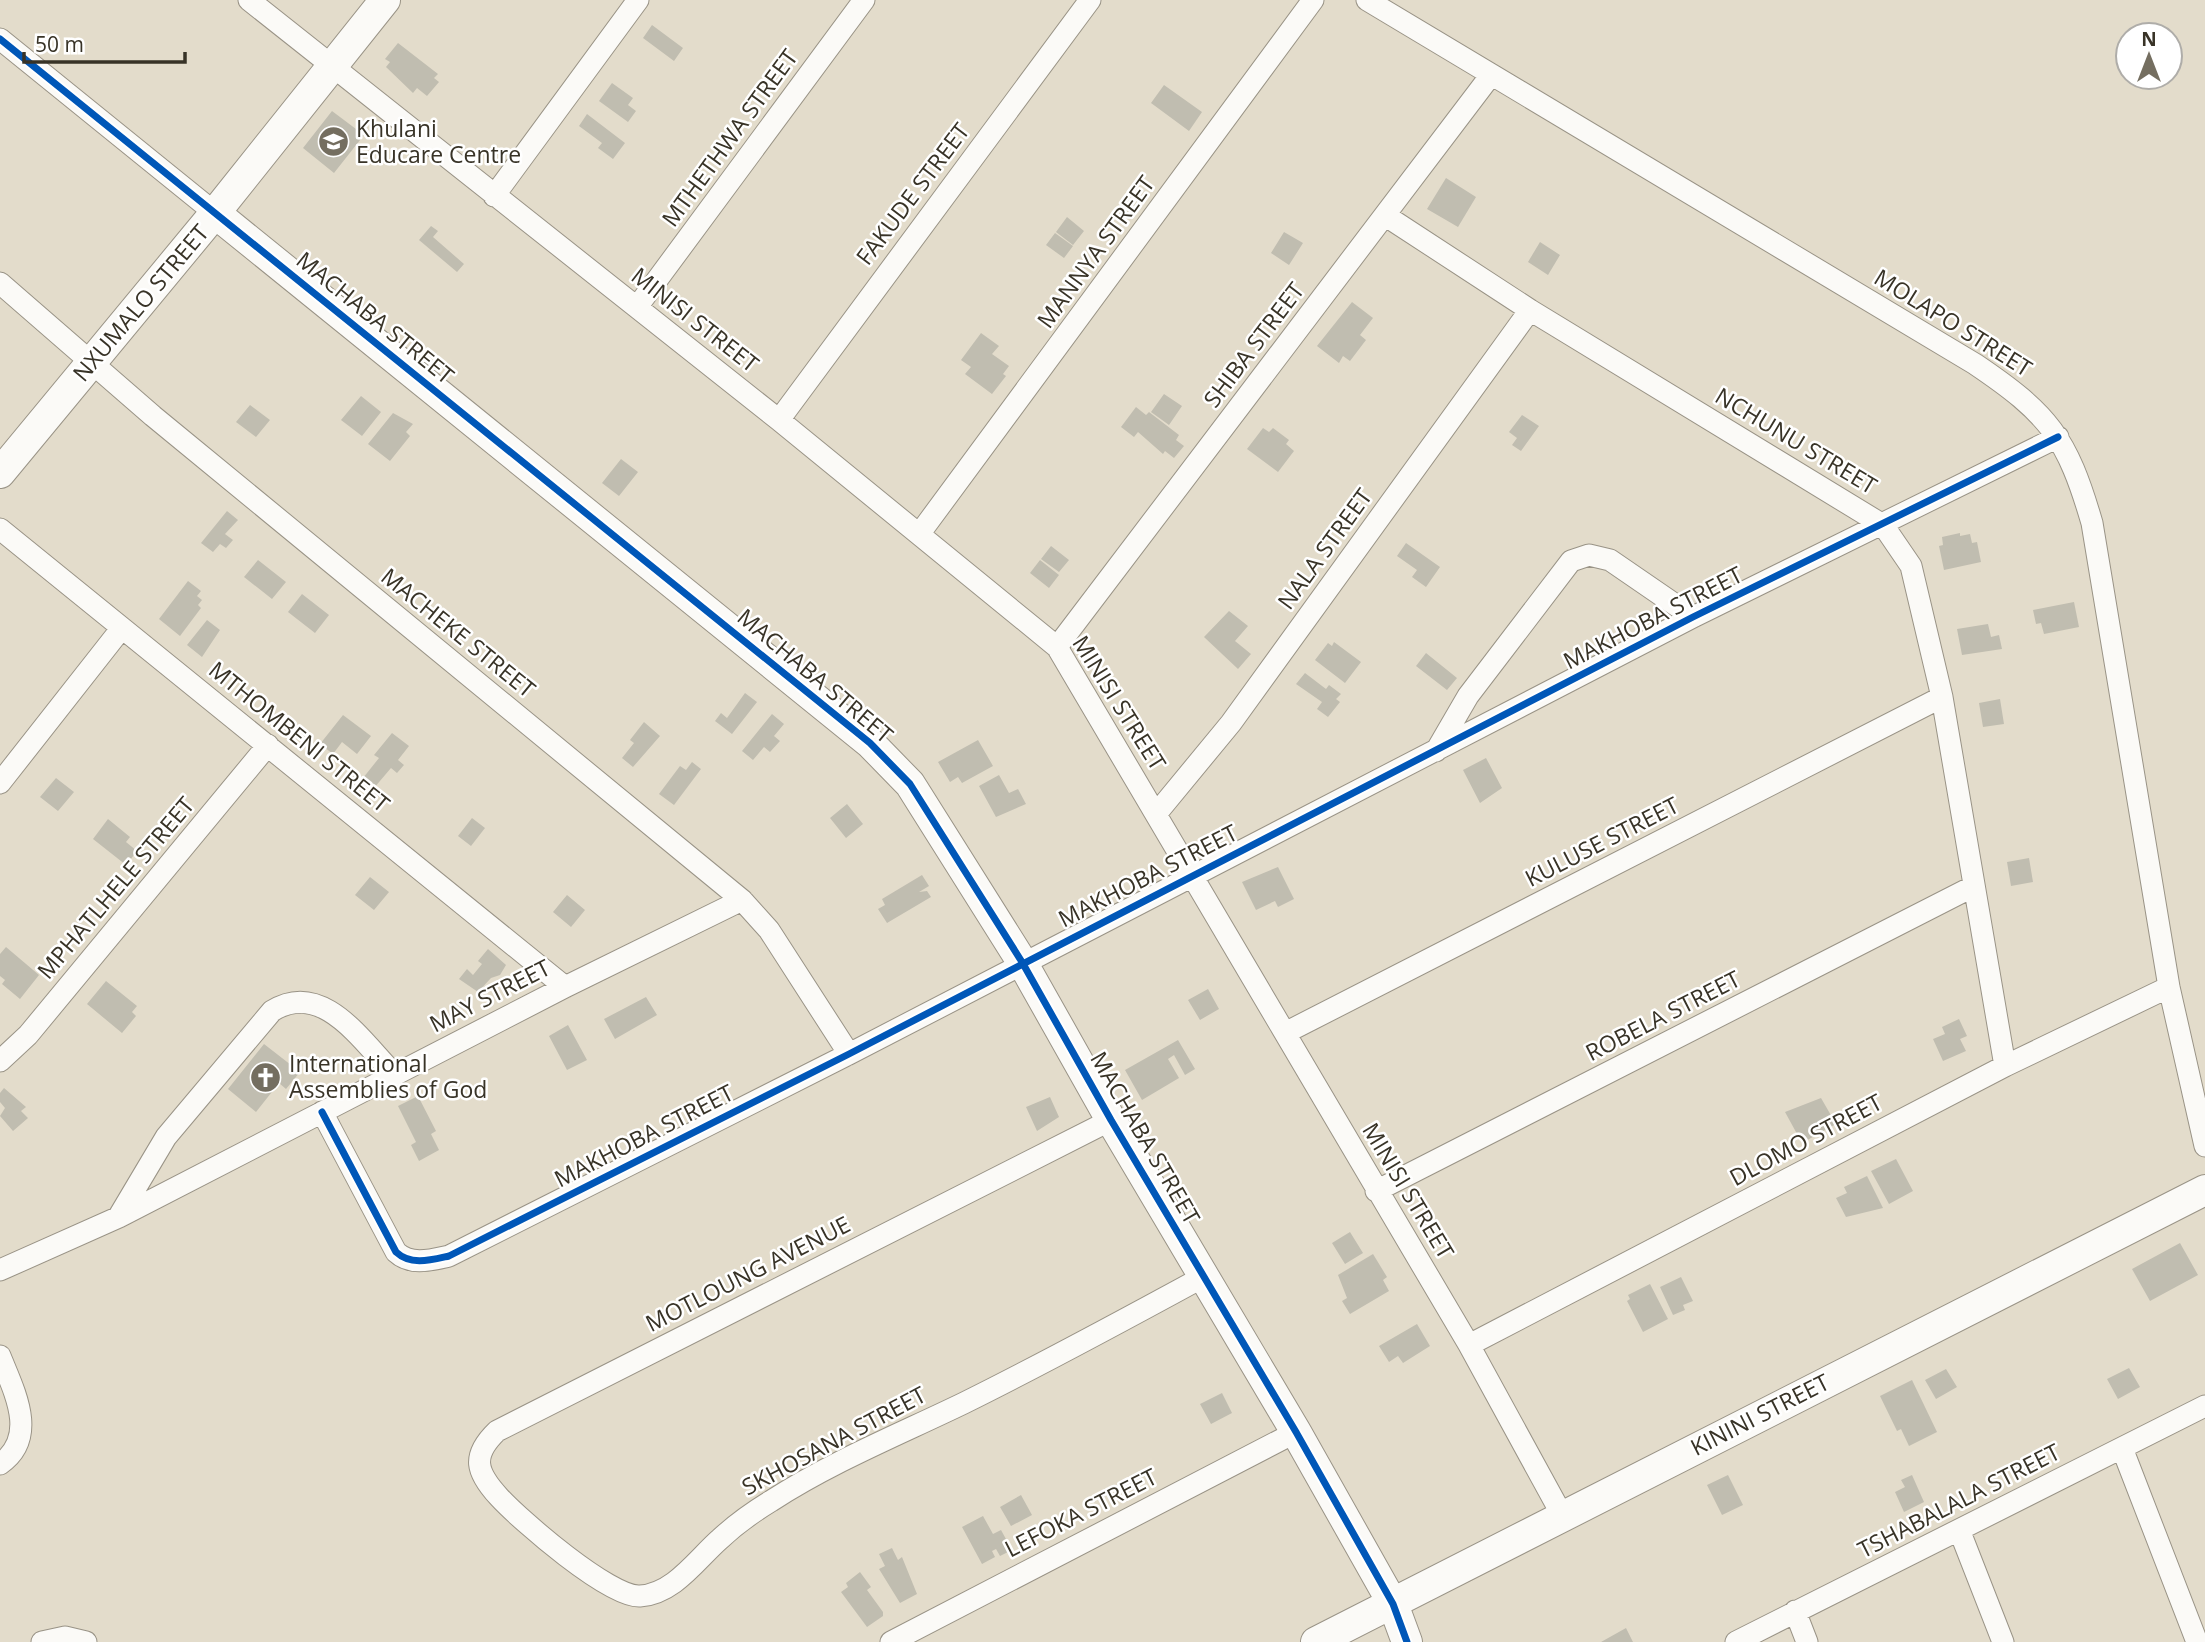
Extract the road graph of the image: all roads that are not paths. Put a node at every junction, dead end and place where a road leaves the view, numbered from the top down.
1 (249, 0) edge
2 (385, 0) edge
3 (638, 0) edge
4 (864, 0) edge
5 (1090, 0) edge
6 (1313, 0) edge
7 (1367, 0) edge
8 (0, 39) edge
9 (334, 66) junction
10 (1491, 75) junction
11 (494, 197) junction
12 (215, 213) junction
13 (1385, 216) junction
14 (0, 283) edge
15 (637, 307) junction
16 (1530, 310) junction
17 (91, 361) junction
18 (779, 419) junction
19 (2057, 437) junction
20 (0, 473) edge
21 (1883, 525) junction
22 (0, 529) edge
23 (920, 533) junction
24 (1693, 617) junction
25 (121, 629) junction
26 (1057, 647) junction
27 (1942, 697) junction
28 (268, 745) junction
29 (1436, 751) junction
30 (0, 783) edge
31 (1156, 814) junction
32 (1190, 875) junction
33 (1974, 886) junction
34 (742, 900) junction
35 (1022, 962) junction
36 (2169, 986) junction
37 (565, 987) junction
38 (1285, 1033) junction
39 (849, 1054) junction
40 (0, 1061) edge
41 (2006, 1066) junction
42 (395, 1075) junction
43 (322, 1112) junction
44 (1111, 1120) junction
45 (2205, 1146) edge
46 (2205, 1190) edge
47 (1376, 1191) junction
48 (118, 1217) junction
49 (0, 1270) edge
50 (1203, 1277) junction
51 (1469, 1345) junction
52 (0, 1356) edge
53 (2205, 1406) edge
54 (1296, 1432) junction
55 (2122, 1448) junction
56 (0, 1464) edge
57 (512, 1512) joint
58 (1562, 1515) junction
59 (1960, 1532) junction
60 (1393, 1604) junction
61 (1795, 1611) junction
62 (42, 1642) edge
63 (86, 1642) edge
64 (891, 1642) edge
65 (1316, 1642) edge
66 (1407, 1642) edge
67 (1736, 1642) edge
68 (1807, 1642) edge
69 (2003, 1642) edge
70 (2197, 1642) edge

1 - 9 street, MINISI STREET
2 - 9 street, NXUMALO STREET
3 - 11 street
4 - 15 street, MTHETHWA STREET
5 - 18 street, FAKUDE STREET
6 - 23 street, MANNYA STREET
7 - 10 street, MOLAPO STREET
8 - 12 street
9 - 11 street, MINISI STREET
9 - 12 street, NXUMALO STREET
10 - 13 street, SHIBA STREET
10 - 19 street, MOLAPO STREET
11 - 15 street, MINISI STREET
12 - 17 street, NXUMALO STREET
12 - 35 street, MACHABA STREET
13 - 16 street, NCHUNU STREET
13 - 26 street, SHIBA STREET
14 - 17 street, MACHEKE STREET
15 - 18 street, MINISI STREET
16 - 21 street, NCHUNU STREET
16 - 31 street, NALA STREET
17 - 20 street, NXUMALO STREET
17 - 34 street, MACHEKE STREET
18 - 23 street, MINISI STREET
19 - 21 street, MAKHOBA STREET
19 - 36 street, MOLAPO STREET
21 - 24 street, MAKHOBA STREET
21 - 27 street, NCHUNU STREET
22 - 25 street, MTHOMBENI STREET
23 - 26 street, MINISI STREET
24 - 29 street, MAKHOBA STREET
24 - 29 street
25 - 28 street, MTHOMBENI STREET
25 - 30 street
26 - 31 street, MINISI STREET
27 - 33 street, NCHUNU STREET
27 - 38 street, KULUSE STREET
28 - 37 street, MTHOMBENI STREET
28 - 40 street, MPHATLHELE STREET
29 - 32 street, MAKHOBA STREET
31 - 32 street, MINISI STREET
32 - 35 street, MAKHOBA STREET
32 - 38 street, MINISI STREET
33 - 41 street, NCHUNU STREET
33 - 47 street, ROBELA STREET
34 - 37 street, MAY STREET
34 - 39 street, MACHEKE STREET
35 - 39 street, MAKHOBA STREET
35 - 44 street, MACHABA STREET
36 - 41 street, DLOMO STREET
36 - 45 street, MOLAPO STREET
37 - 42 street, MAY STREET
38 - 47 street, MINISI STREET
39 - 43 street, MAKHOBA STREET
41 - 51 street, DLOMO STREET
42 - 43 street, MAY STREET
42 - 48 street
43 - 48 street, MAY STREET
44 - 50 street, MACHABA STREET
44 - 57 street, MOTLOUNG AVENUE
46 - 58 street, KININI STREET
47 - 51 street, MINISI STREET
48 - 49 street, MAY STREET
50 - 54 street, MACHABA STREET
50 - 57 street, SKHOSANA STREET
51 - 58 street, MINISI STREET
52 - 56 street
53 - 55 street, TSHABALALA STREET
54 - 60 street, MACHABA STREET
54 - 64 street, LEFOKA STREET
55 - 59 street, TSHABALALA STREET
55 - 70 street
58 - 60 street, KININI STREET
59 - 61 street, TSHABALALA STREET
59 - 69 street
60 - 65 street, KININI STREET
60 - 66 street, MACHABA STREET
61 - 67 street, TSHABALALA STREET
61 - 68 street
62 - 63 street

